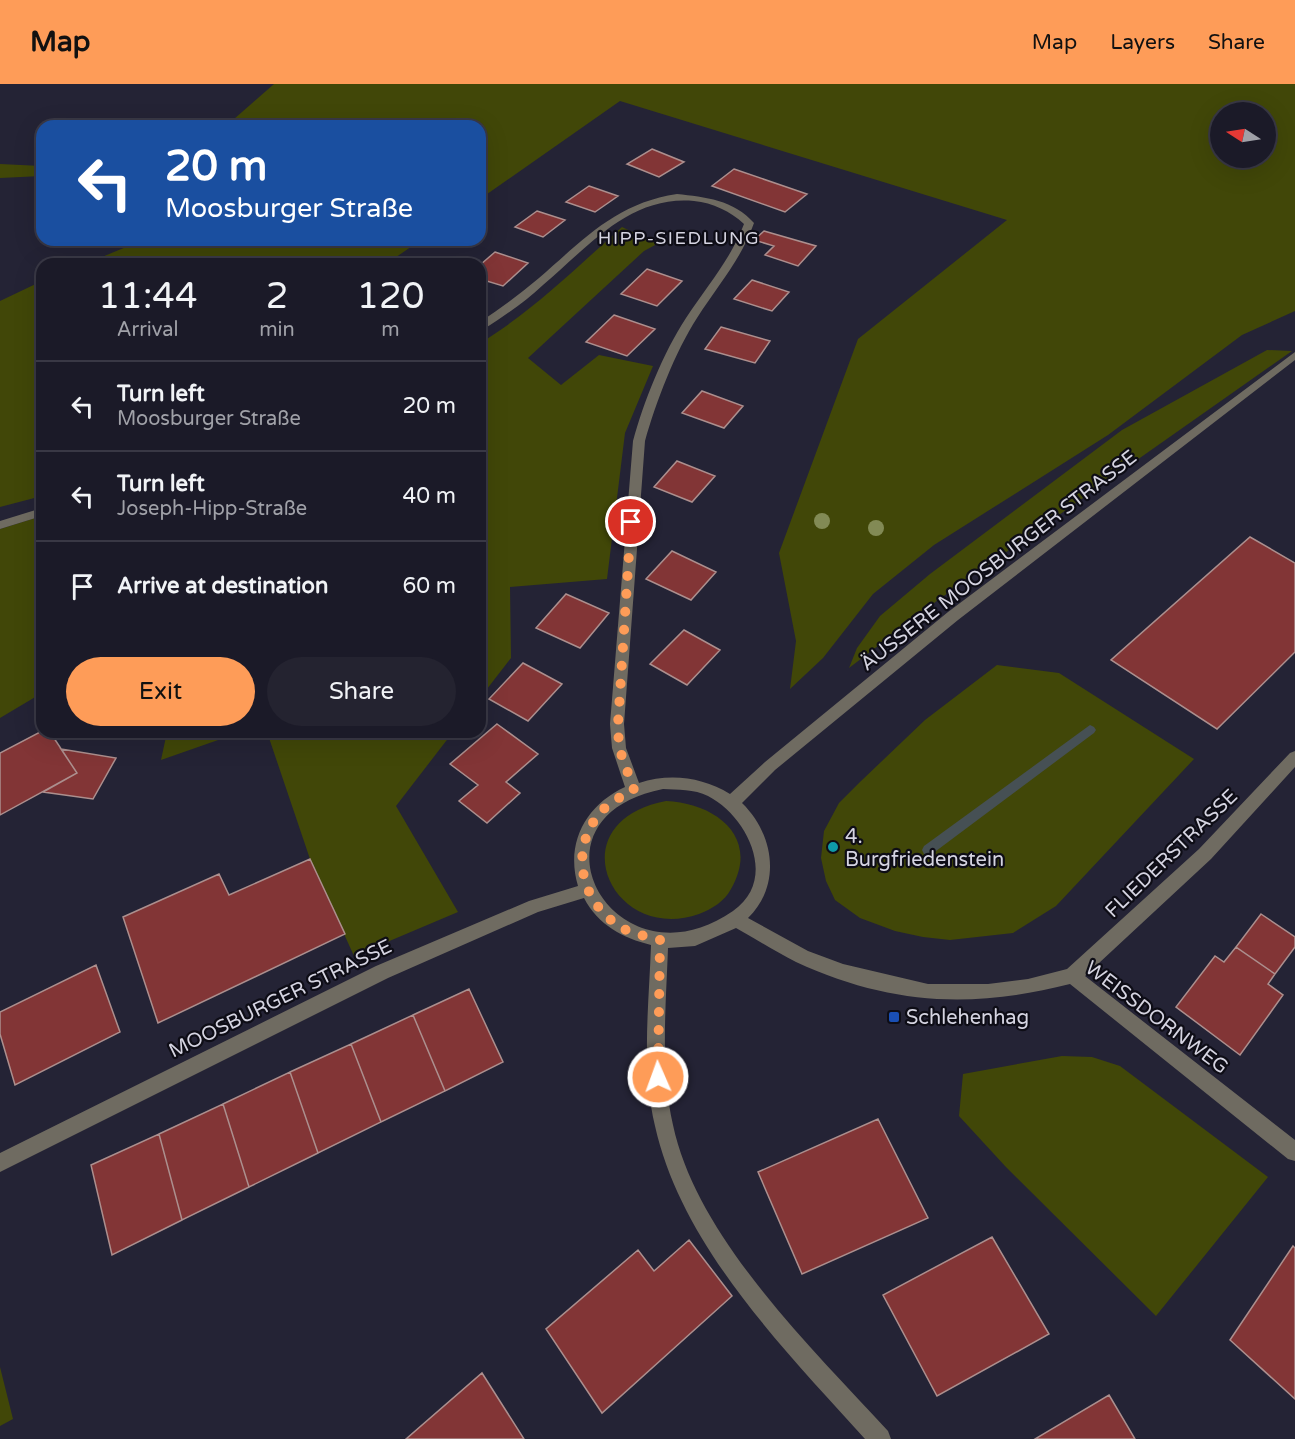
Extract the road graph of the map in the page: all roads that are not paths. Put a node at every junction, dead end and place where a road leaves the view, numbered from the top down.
1 (486, 323) edge
2 (1295, 354) edge
3 (36, 514) edge
4 (0, 525) edge
5 (1295, 757) edge
6 (634, 790) junction
7 (731, 803) junction
8 (587, 890) junction
9 (734, 919) junction
10 (660, 940) junction
11 (1072, 976) junction
12 (1295, 1152) edge
13 (0, 1162) edge
14 (880, 1439) edge

1 - 6 street
2 - 7 street, ÄUSSERE MOOSBURGER STRASSE
3 - 4 street
5 - 11 street, FLIEDERSTRASSE
6 - 7 street
6 - 8 street
7 - 9 street
8 - 10 street
8 - 13 street, MOOSBURGER STRASSE
9 - 10 street
9 - 11 street, WEISSDORNWEG
10 - 14 street
11 - 12 street, WEISSDORNWEG

